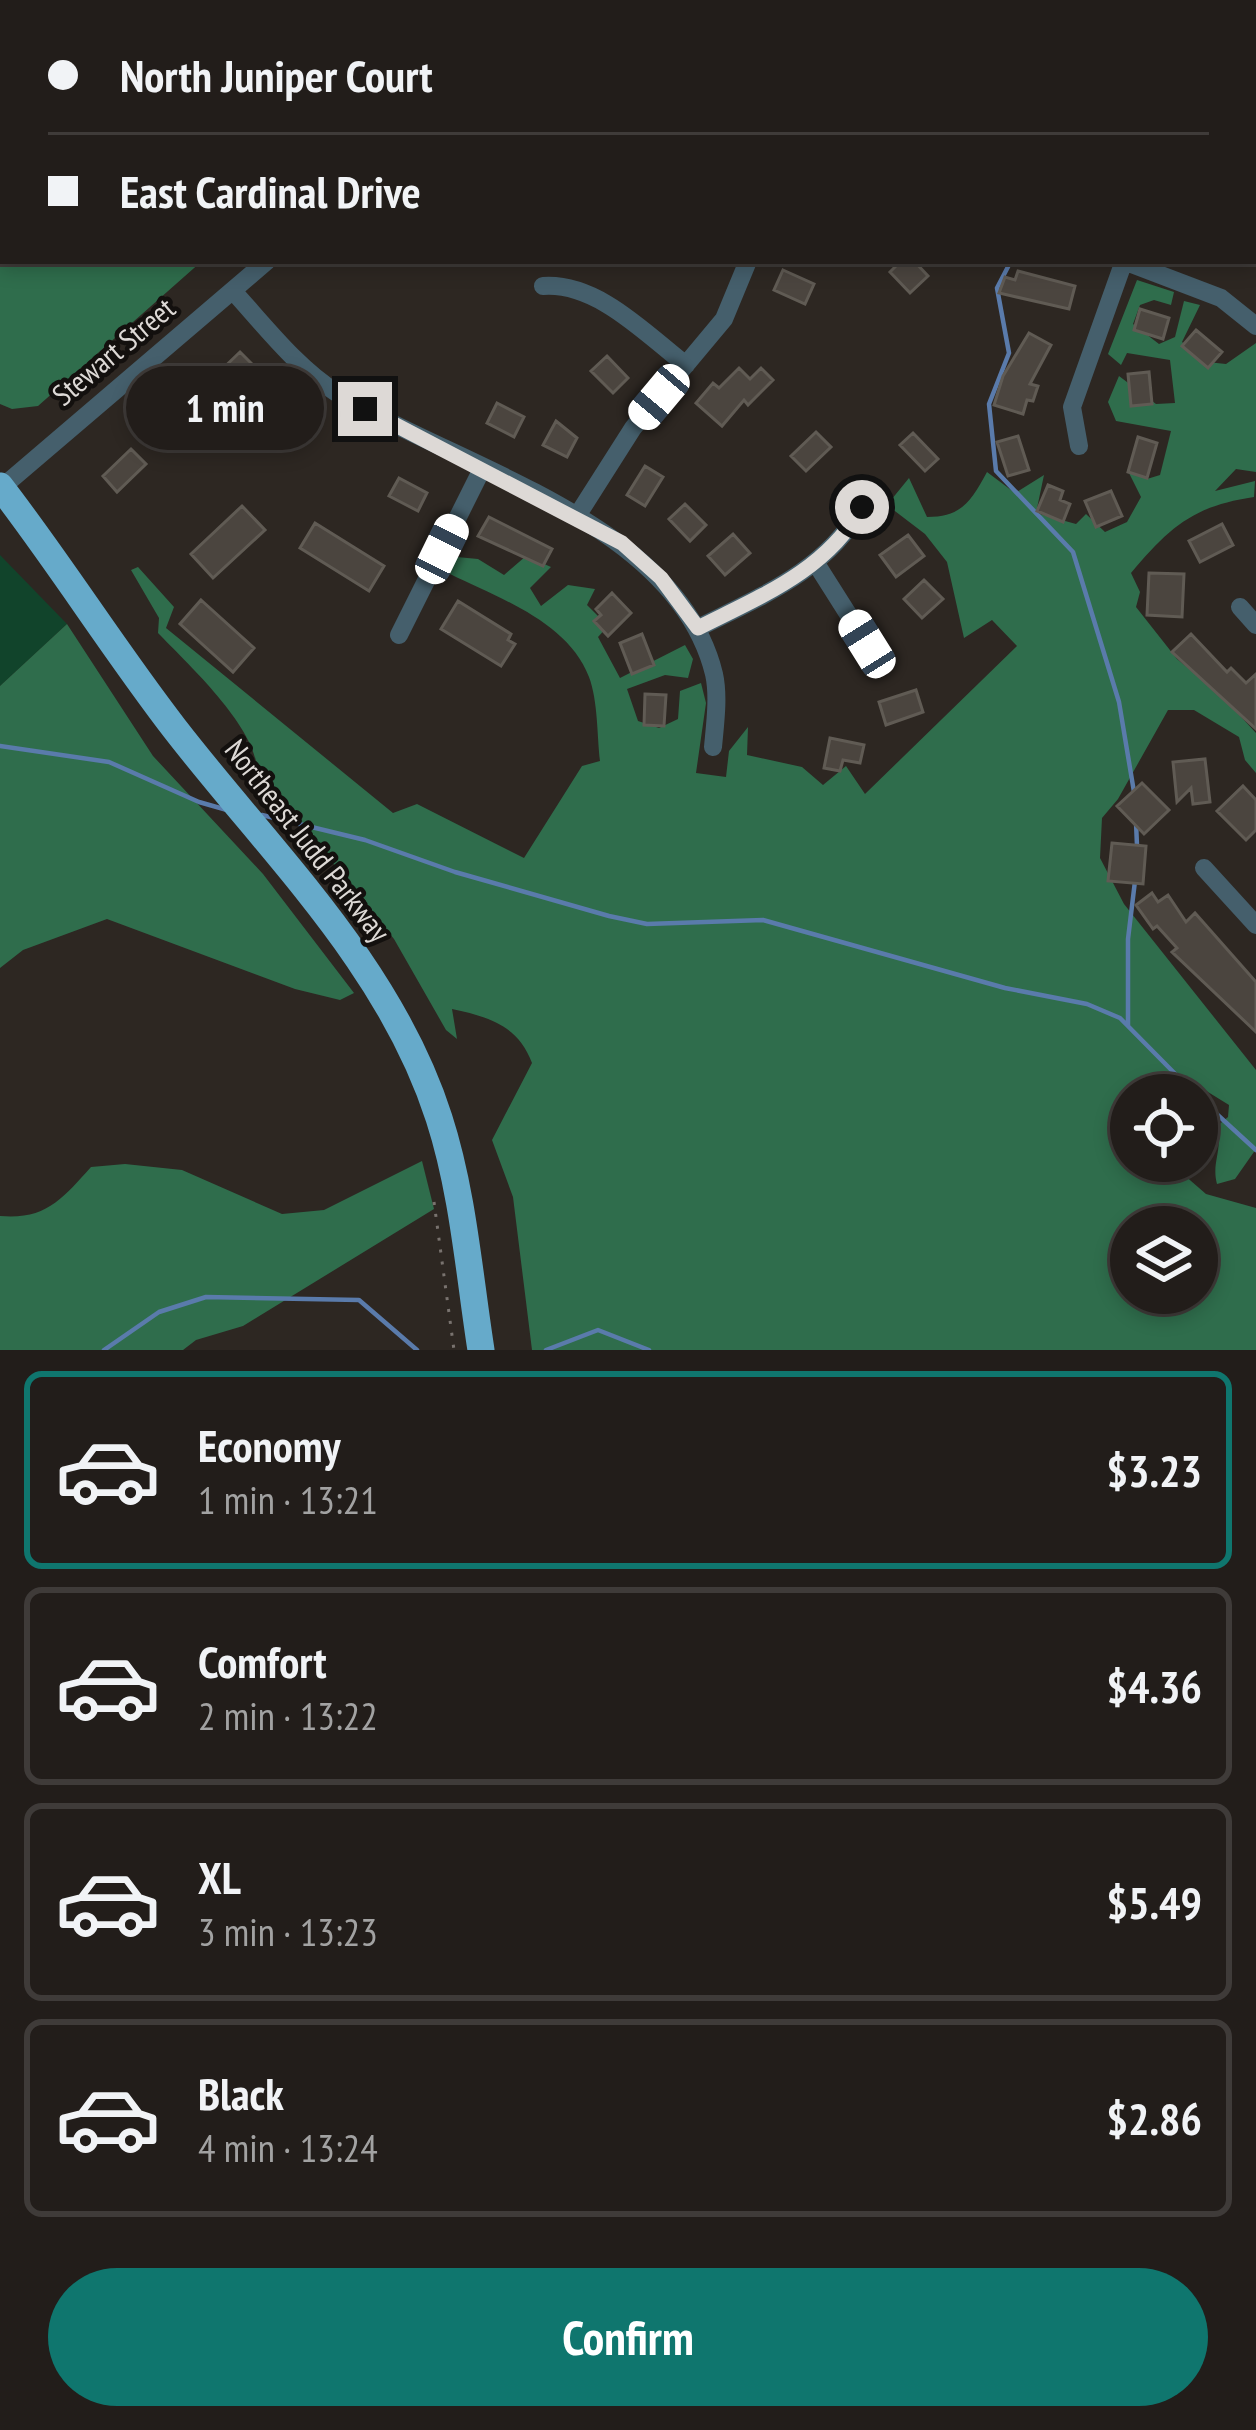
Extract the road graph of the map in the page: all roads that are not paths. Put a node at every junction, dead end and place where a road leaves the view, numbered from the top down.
1 (264, 264) edge
2 (747, 264) edge
3 (1123, 264) edge
4 (1132, 264) edge
5 (543, 286) dead end
6 (233, 291) junction
7 (1256, 326) edge
8 (686, 365) junction
9 (1079, 446) dead end
10 (482, 469) junction
11 (0, 487) edge
12 (862, 507) dead end
13 (577, 515) junction
14 (817, 565) junction
15 (1240, 607) dead end
16 (1256, 625) edge
17 (698, 628) junction
18 (399, 635) dead end
19 (867, 644) dead end
20 (713, 747) dead end
21 (1204, 868) dead end
22 (1256, 925) edge
23 (481, 1350) edge

1 - 6 street, Stewart Street
2 - 8 street
3 - 9 street
4 - 7 street
5 - 8 street
6 - 10 street
6 - 11 street, Stewart Street
8 - 13 street
10 - 13 street
10 - 18 street
11 - 23 highway, Northeast Judd Parkway
12 - 14 street
13 - 17 street
14 - 17 street
14 - 19 street
15 - 16 street
17 - 20 street
21 - 22 street

